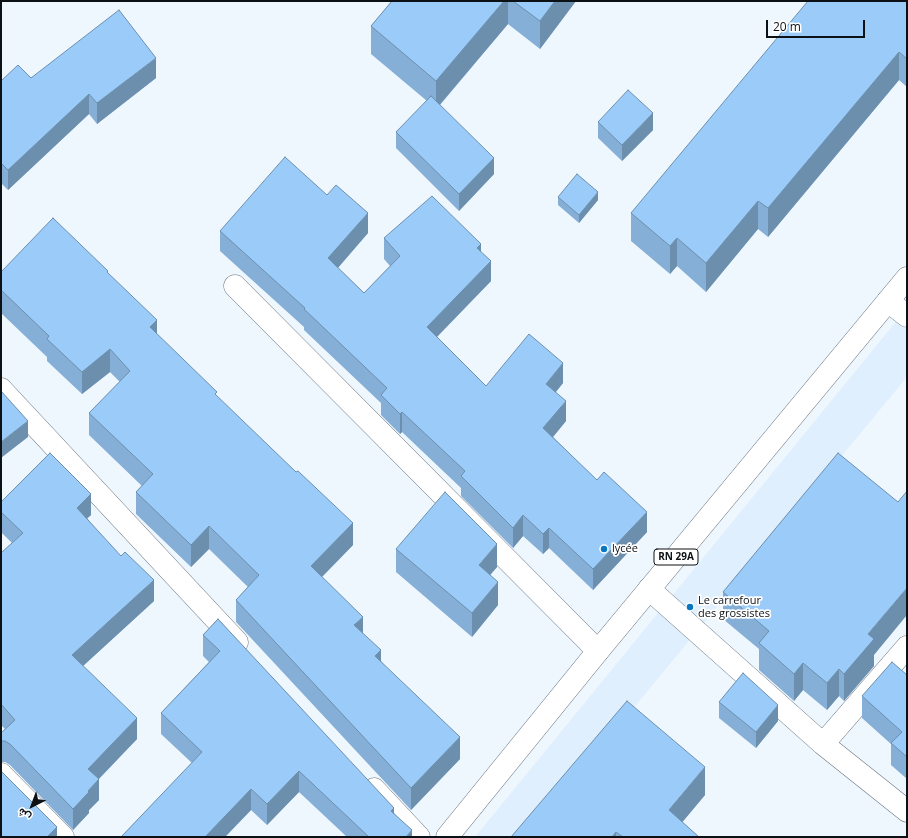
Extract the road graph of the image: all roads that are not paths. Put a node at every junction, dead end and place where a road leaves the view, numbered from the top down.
1 (907, 278) edge
2 (235, 286) dead end
3 (888, 301) junction
4 (907, 316) edge
5 (1, 389) edge
6 (649, 589) junction
7 (907, 647) edge
8 (598, 651) junction
9 (251, 656) edge
10 (823, 744) junction
11 (359, 773) edge
12 (1, 774) edge
13 (907, 811) edge
14 (63, 837) edge
15 (419, 837) edge
16 (447, 837) edge

1 - 3 street, RN 29A
2 - 8 street
3 - 4 street
3 - 6 street, RN 29A
5 - 9 street
6 - 8 street, RN 29A
6 - 10 street
7 - 10 street
8 - 16 street, RN 29A
10 - 13 street
11 - 15 street
12 - 14 street

